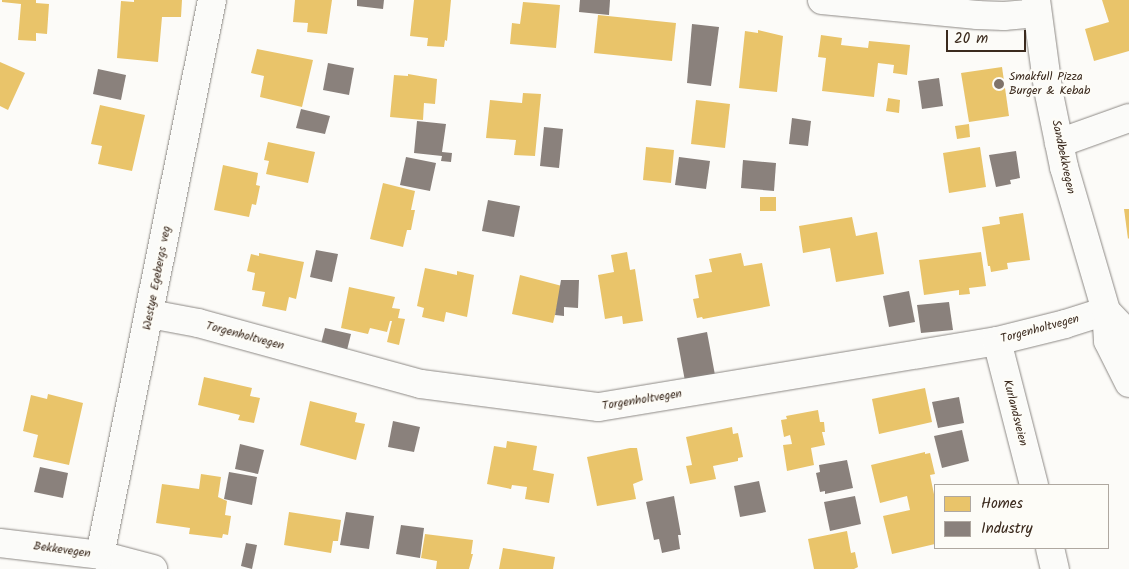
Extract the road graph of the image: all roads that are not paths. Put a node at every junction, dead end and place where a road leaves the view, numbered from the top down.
1 (212, 0) edge
2 (822, 0) edge
3 (1036, 6) edge
4 (1129, 118) edge
5 (1059, 143) junction
6 (1106, 310) junction
7 (150, 314) junction
8 (1129, 339) edge
9 (997, 341) junction
10 (1129, 383) edge
11 (1034, 484) edge
12 (0, 542) edge
13 (1050, 549) edge
14 (100, 555) junction
15 (153, 569) edge
16 (1056, 569) edge

1 - 7 street, Westye Egebergs veg
2 - 3 street
3 - 5 street, Sandbekkvegen
4 - 5 street
5 - 6 street, Sandbekkvegen
6 - 8 street, Sandbekkvegen
6 - 9 street, Torgenholtvegen
6 - 10 street, Sandbekkvegen
7 - 9 street, Torgenholtvegen
7 - 14 street, Westye Egebergs veg
9 - 11 street, Kurlandsveien
12 - 14 street, Bekkevegen
13 - 16 street
14 - 15 street, Bekkevegen

